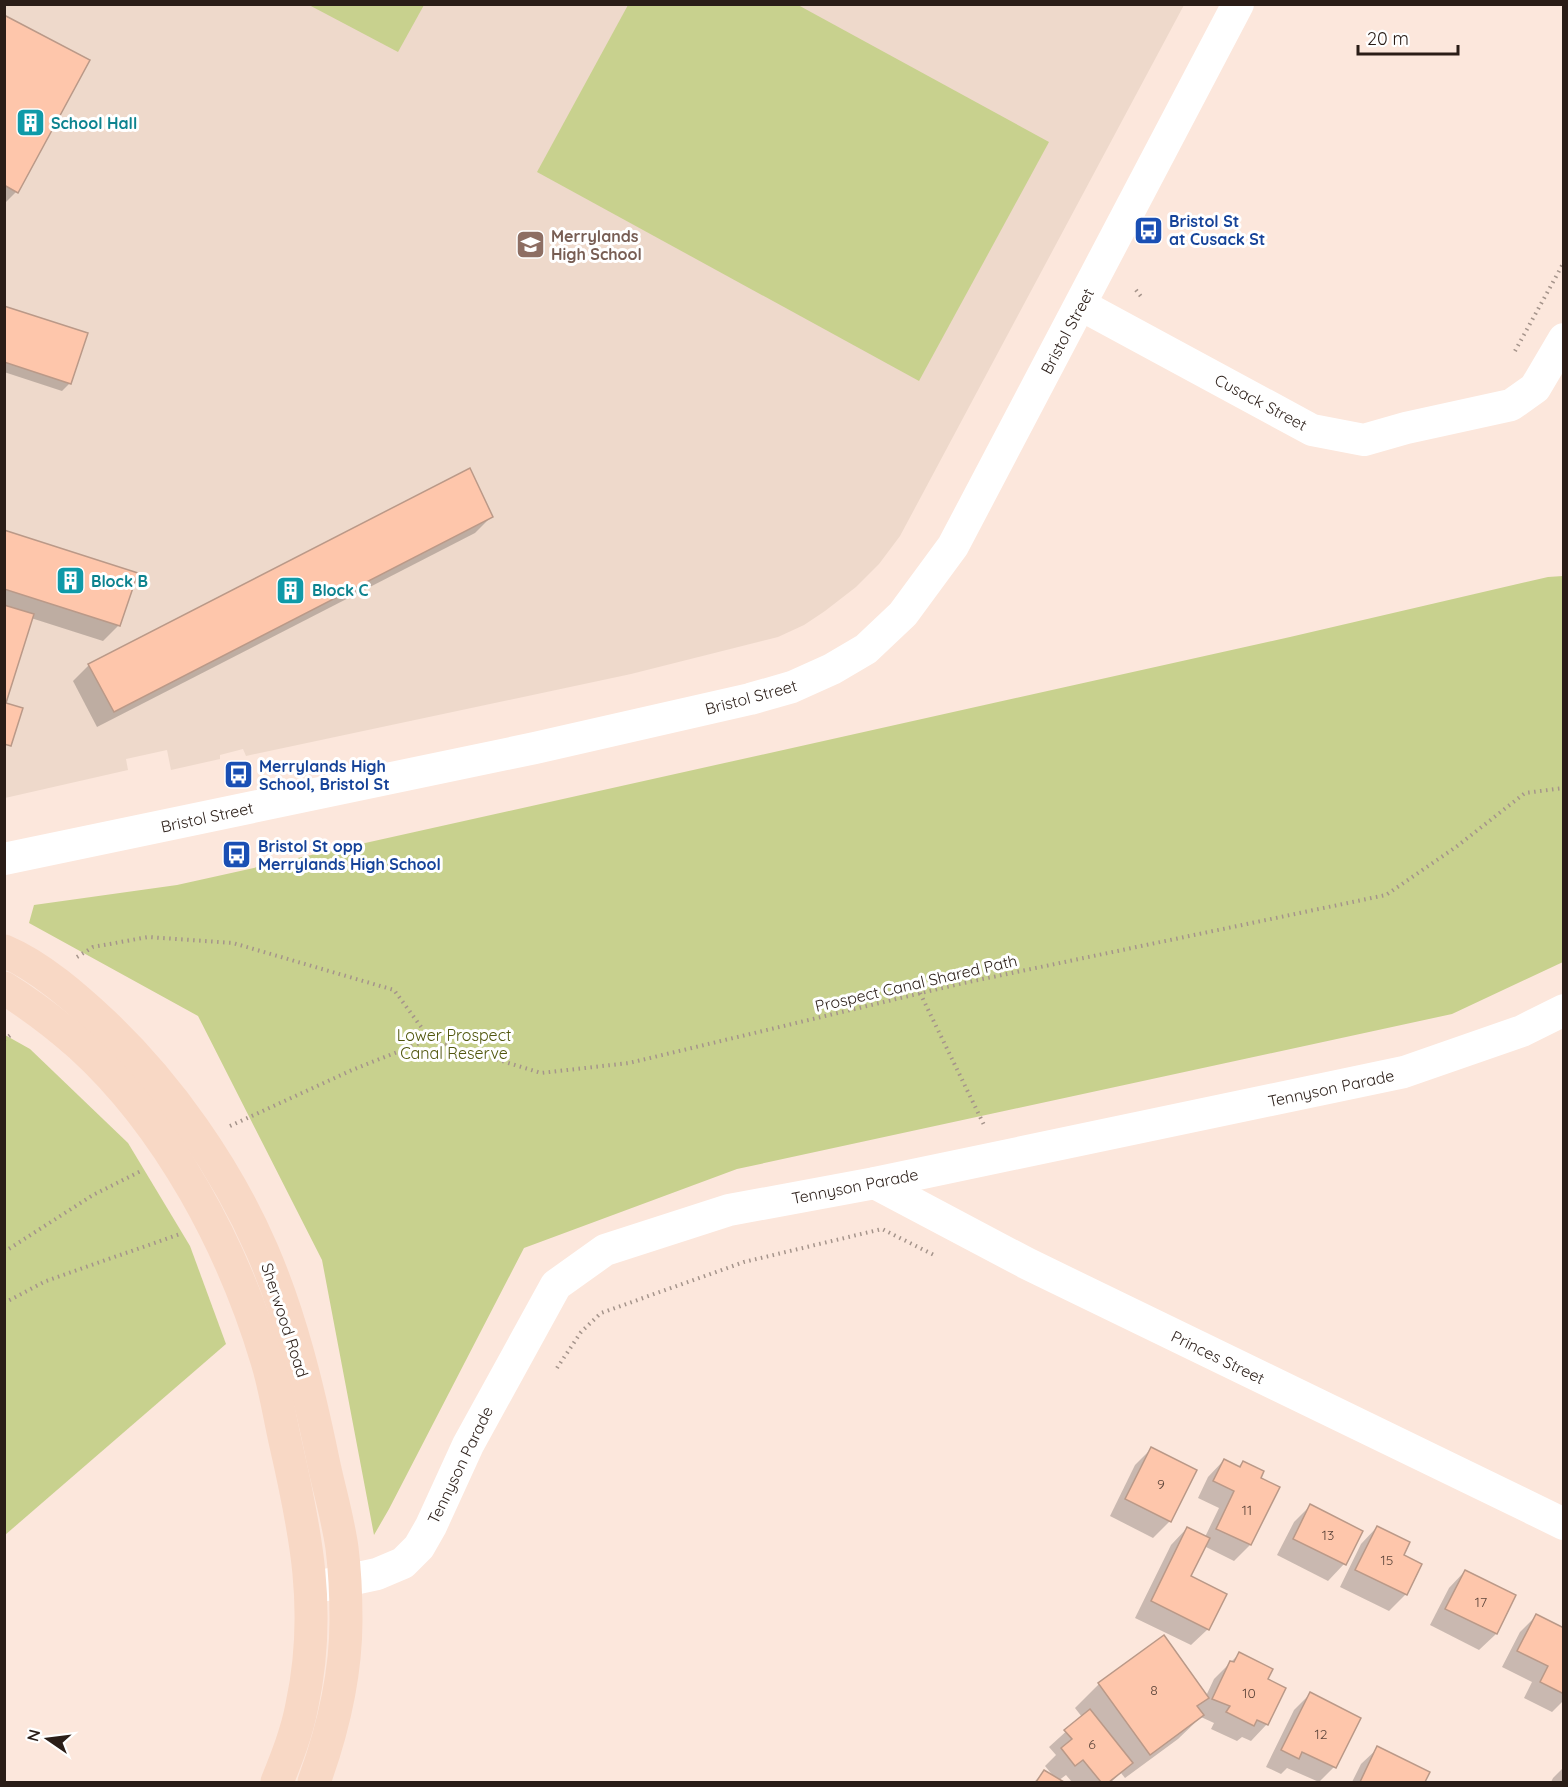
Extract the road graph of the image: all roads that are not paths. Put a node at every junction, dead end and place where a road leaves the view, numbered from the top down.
1 (1238, 4) edge
2 (1081, 305) junction
3 (1563, 339) edge
4 (4, 859) edge
5 (4, 951) edge
6 (4, 988) edge
7 (1563, 1010) edge
8 (175, 1131) junction
9 (199, 1167) junction
10 (875, 1183) junction
11 (1563, 1524) edge
12 (345, 1580) junction
13 (311, 1589) junction
14 (278, 1782) edge
15 (314, 1782) edge

1 - 2 street, Bristol Street
2 - 3 street, Cusack Street
2 - 4 street, Bristol Street
5 - 8 main road, Sherwood Road
6 - 8 main road, Sherwood Road
7 - 10 street, Tennyson Parade
8 - 9 main road, Sherwood Road
9 - 12 main road, Sherwood Road
9 - 13 main road, Sherwood Road
10 - 11 street, Princes Street
10 - 12 street, Tennyson Parade
12 - 13 street, Tennyson Parade
12 - 15 main road, Sherwood Road
13 - 14 main road, Sherwood Road

